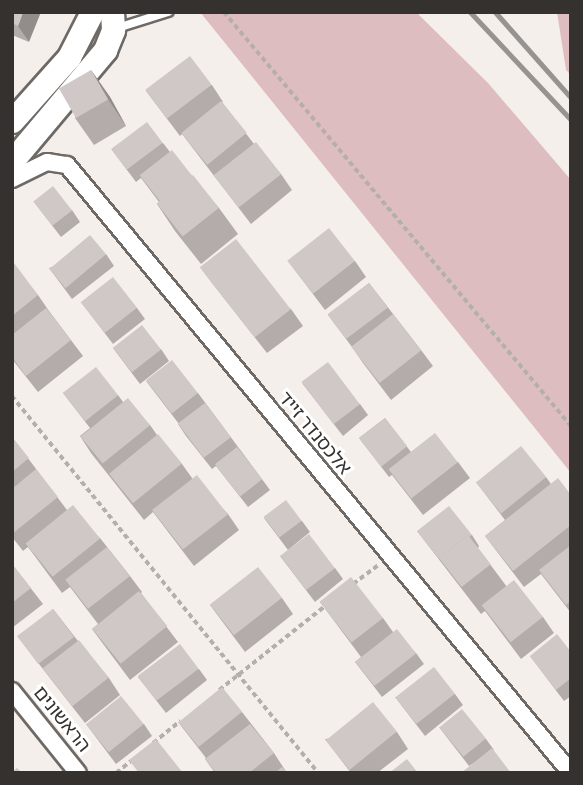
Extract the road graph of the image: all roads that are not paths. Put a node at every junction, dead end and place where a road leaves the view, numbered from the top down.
1 (92, 12) edge
2 (168, 12) edge
3 (113, 21) edge
4 (12, 121) edge
5 (12, 161) edge
6 (12, 179) edge
7 (12, 691) edge
8 (78, 773) edge
9 (570, 773) edge

1 - 4 street
2 - 3 lane
3 - 5 street
6 - 9 street, אלכסנדר זייד
7 - 8 street, הראשונים

